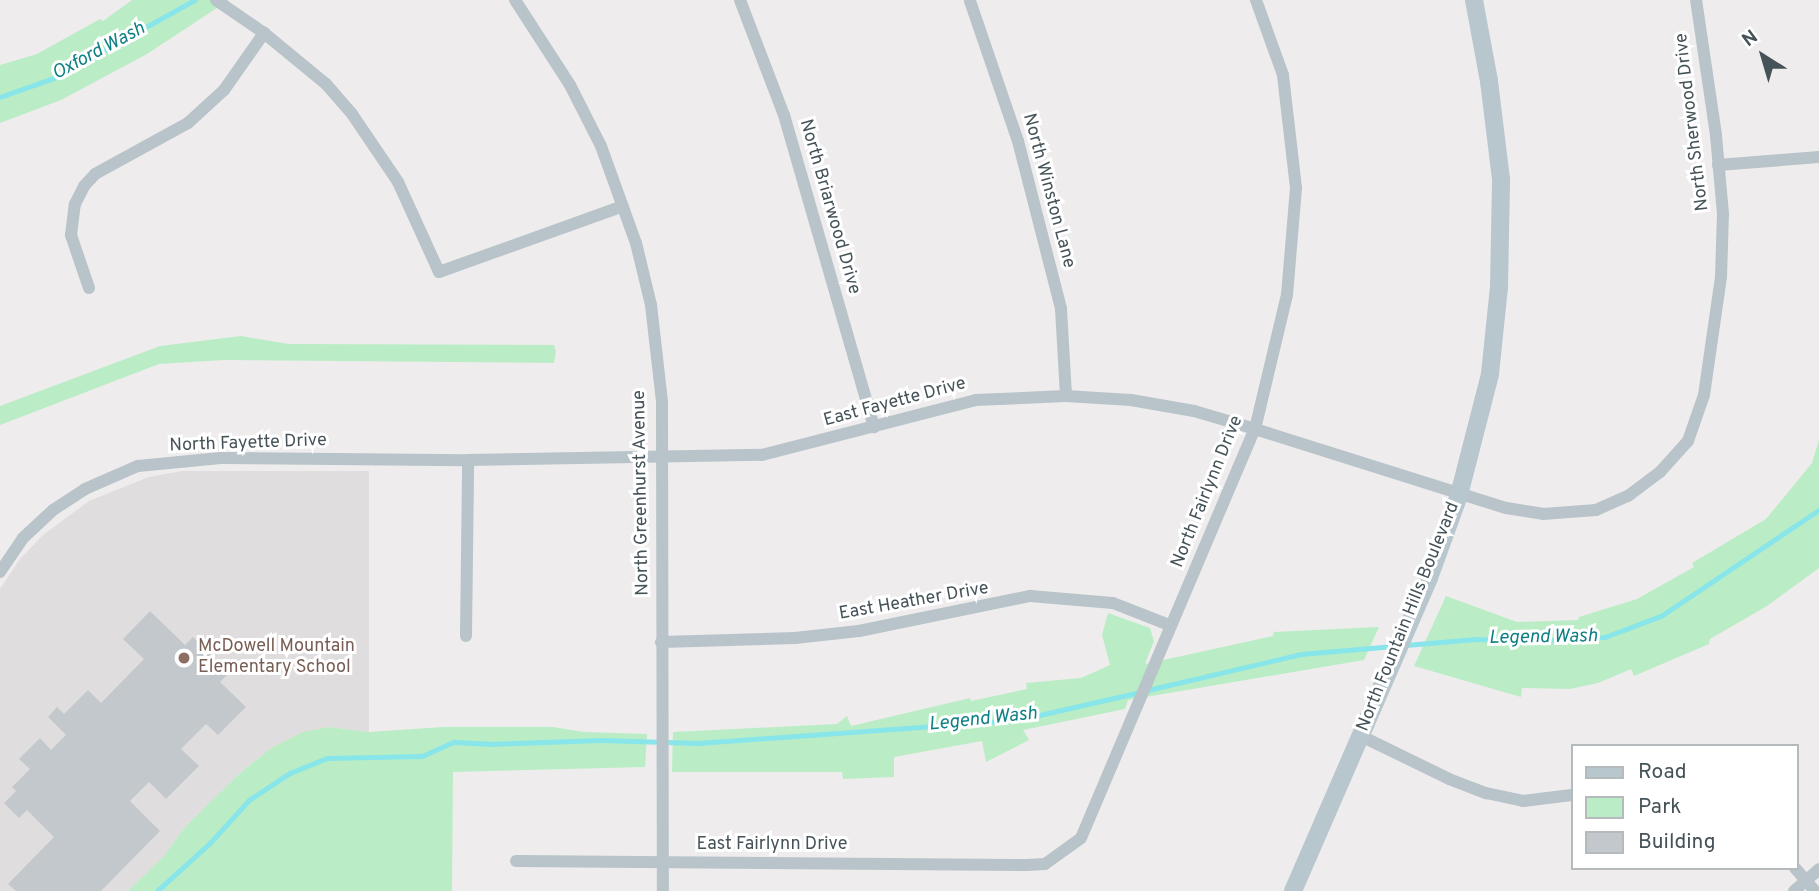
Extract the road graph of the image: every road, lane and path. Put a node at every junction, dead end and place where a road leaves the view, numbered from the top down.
1 (216, 0) edge
2 (515, 0) edge
3 (740, 0) edge
4 (1256, 0) edge
5 (1474, 0) edge
6 (1696, 0) edge
7 (970, 1) edge
8 (264, 33) junction
9 (1819, 157) edge
10 (1718, 165) junction
11 (623, 206) junction
12 (89, 288) dead end
13 (1066, 396) junction
14 (874, 427) junction
15 (1255, 429) junction
16 (662, 457) junction
17 (369, 459) joint
18 (468, 460) junction
19 (1459, 495) junction
20 (0, 572) edge
21 (1169, 625) junction
22 (466, 636) dead end
23 (661, 642) junction
24 (1361, 736) junction
25 (1570, 795) edge
26 (516, 861) dead end
27 (664, 862) junction
28 (1027, 864) joint
29 (1819, 869) edge
30 (1798, 870) edge
31 (1811, 886) edge
32 (663, 891) edge
33 (1293, 891) edge
34 (1794, 891) edge

1 - 8 street
2 - 11 street, North Greenhurst Avenue
3 - 14 street, North Briarwood Drive
4 - 15 street, North Fairlynn Drive
5 - 19 main road, North Fountain Hills Boulevard
6 - 10 street, North Sherwood Drive
7 - 13 street, North Winston Lane
8 - 11 street
8 - 12 street
9 - 10 street
10 - 19 street, North Sherwood Drive
11 - 16 street, North Greenhurst Avenue
13 - 14 street, East Fayette Drive
13 - 15 street, East Fayette Drive
14 - 16 street, East Fayette Drive
15 - 19 street, East Fayette Drive
15 - 21 street, North Fairlynn Drive
16 - 18 street, East Fayette Drive
16 - 23 street, North Greenhurst Avenue
17 - 18 street, East Fayette Drive
17 - 20 street, North Fayette Drive
18 - 22 street
19 - 24 main road, North Fountain Hills Boulevard
21 - 23 street, East Heather Drive
21 - 28 street, North Fairlynn Drive
23 - 27 street, North Greenhurst Avenue
24 - 25 street
24 - 33 main road, North Fountain Hills Boulevard
26 - 27 street, East Fairlynn Drive
27 - 28 street, East Fairlynn Drive
27 - 32 street, North Greenhurst Avenue
29 - 31 street
30 - 31 street
31 - 34 street

